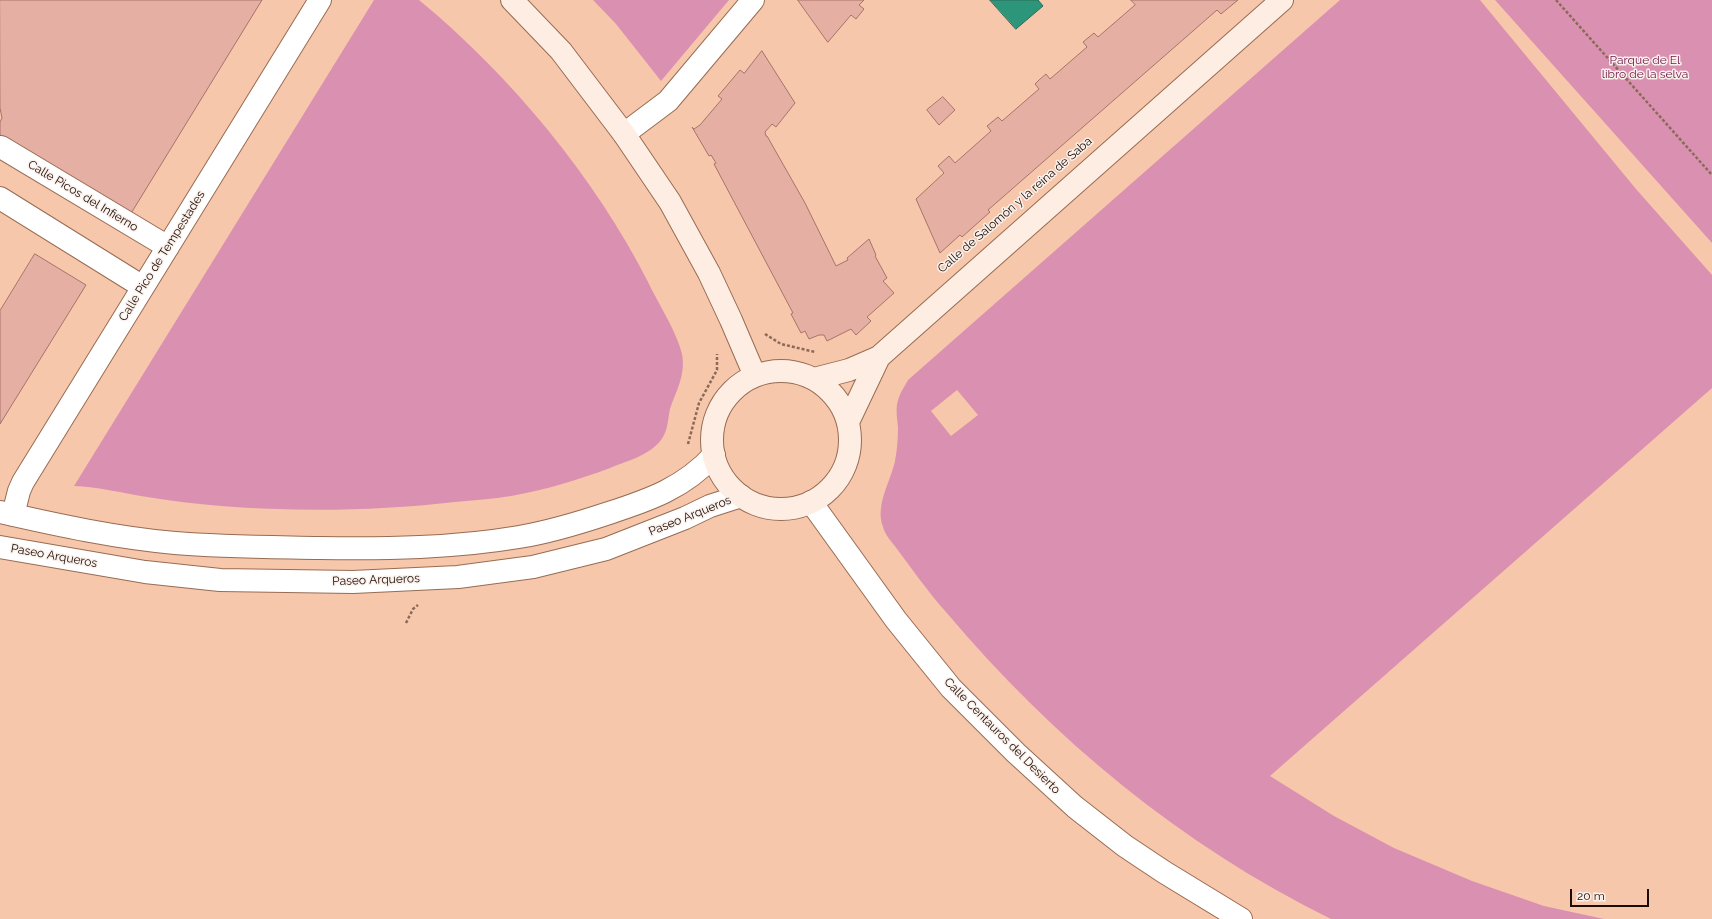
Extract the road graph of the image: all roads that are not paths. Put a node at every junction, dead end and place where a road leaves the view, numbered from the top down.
1 (320, 0) edge
2 (512, 0) edge
3 (753, 0) edge
4 (1282, 0) edge
5 (624, 134) junction
6 (0, 148) edge
7 (0, 198) edge
8 (168, 247) junction
9 (143, 287) junction
10 (879, 357) junction
11 (755, 376) junction
12 (814, 379) junction
13 (848, 422) junction
14 (714, 455) junction
15 (741, 496) junction
16 (811, 502) junction
17 (6, 514) edge
18 (0, 547) edge
19 (1241, 919) edge

1 - 8 street, Calle Pico de Tempestades
2 - 5 street
3 - 5 street
4 - 10 street, Calle de Salomón y la reina de Saba
5 - 11 street
6 - 8 street, Calle Picos del Infierno
7 - 9 street
8 - 9 street, Calle Pico de Tempestades
9 - 17 street, Calle Pico de Tempestades
10 - 12 street, Calle de Salomón y la reina de Saba
10 - 13 street, Calle de Salomón y la reina de Saba
11 - 12 street
11 - 14 street
12 - 13 street
13 - 16 street
14 - 15 street
14 - 17 street
15 - 16 street
15 - 18 street, Paseo Arqueros
16 - 19 street, Calle Centauros del Desierto

